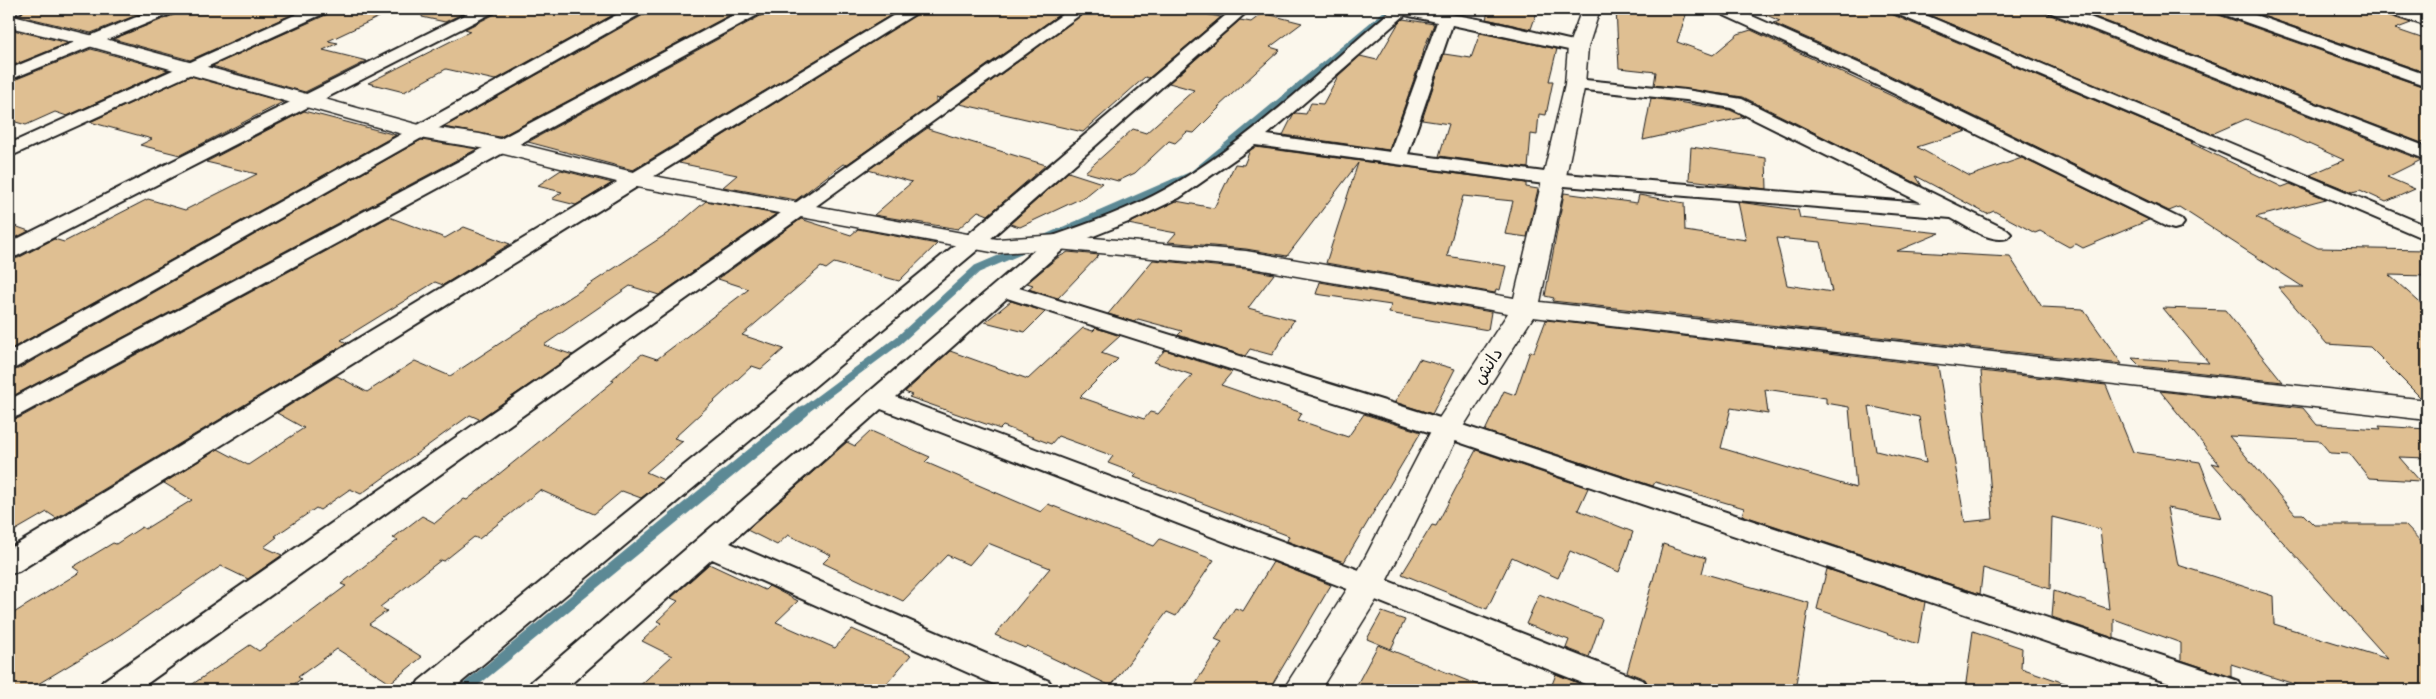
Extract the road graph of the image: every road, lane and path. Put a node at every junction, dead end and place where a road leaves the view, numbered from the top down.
1 (15, 9) edge
2 (169, 9) edge
3 (321, 9) edge
4 (488, 9) edge
5 (638, 9) edge
6 (757, 9) edge
7 (915, 9) edge
8 (1080, 9) edge
9 (1242, 9) edge
10 (1402, 9) edge
11 (1591, 9) edge
12 (1723, 9) edge
13 (1898, 9) edge
14 (2055, 9) edge
15 (2223, 9) edge
16 (2391, 9) edge
17 (9, 11) edge
18 (1446, 18) junction
19 (9, 21) edge
20 (2427, 21) edge
21 (91, 41) junction
22 (1578, 47) junction
23 (191, 68) junction
24 (9, 75) edge
25 (2427, 81) edge
26 (1574, 84) junction
27 (309, 100) junction
28 (421, 132) junction
29 (1251, 139) junction
30 (500, 146) junction
31 (9, 151) edge
32 (2427, 154) edge
33 (1397, 158) junction
34 (1552, 179) junction
35 (637, 180) junction
36 (798, 210) junction
37 (1956, 212) junction
38 (2174, 223) dead end
39 (2000, 234) dead end
40 (2427, 234) edge
41 (973, 242) junction
42 (1058, 242) junction
43 (9, 250) edge
44 (1003, 290) junction
45 (1525, 308) junction
46 (9, 362) edge
47 (878, 399) junction
48 (9, 410) edge
49 (2427, 410) edge
50 (1448, 429) junction
51 (709, 546) junction
52 (9, 563) edge
53 (1368, 585) junction
54 (114, 690) edge
55 (430, 690) edge
56 (543, 690) edge
57 (1038, 690) edge
58 (1300, 690) edge
59 (1633, 690) edge
60 (2227, 690) edge

1 - 17 street
2 - 21 street
3 - 23 street
4 - 27 street
5 - 28 street
6 - 30 street
7 - 35 street
8 - 36 street
9 - 41 street
10 - 18 street
10 - 29 street
11 - 22 street, دانش
12 - 38 street
13 - 40 street
14 - 32 street
15 - 25 street
16 - 20 street
18 - 22 street
18 - 33 street
19 - 21 street
21 - 23 street
21 - 24 street
22 - 26 street, دانش
23 - 27 street
23 - 31 street
26 - 34 street, دانش
26 - 37 street
27 - 28 street
27 - 43 street
28 - 30 street
28 - 46 street
29 - 33 street
29 - 42 street
30 - 35 street
30 - 48 street
33 - 34 street
34 - 37 street
34 - 45 street, دانش
35 - 36 street
35 - 52 street
36 - 41 street
36 - 54 street
37 - 39 street
41 - 42 street
41 - 55 street
42 - 44 street
42 - 45 street
44 - 47 street
44 - 50 street
45 - 49 street
45 - 50 street, دانش
47 - 51 street
47 - 53 street
50 - 53 street, دانش
50 - 60 street
51 - 56 street
51 - 57 street
53 - 58 street, دانش
53 - 59 street

